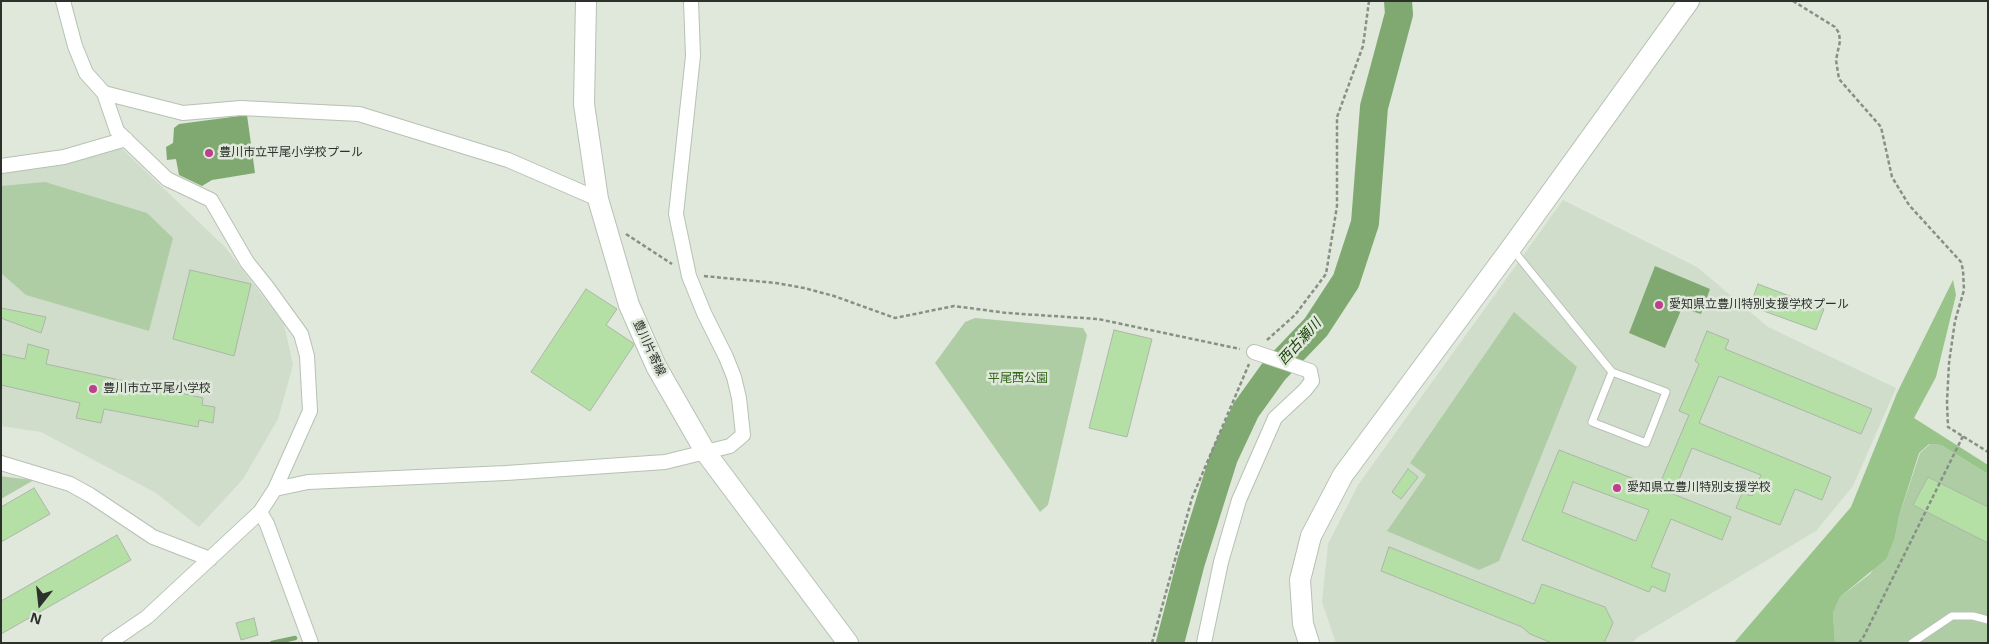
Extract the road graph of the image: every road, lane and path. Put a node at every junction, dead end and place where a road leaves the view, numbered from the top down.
1 (63, 1) edge
2 (586, 1) edge
3 (691, 1) edge
4 (1370, 1) edge
5 (1689, 1) edge
6 (1793, 1) edge
7 (104, 93) junction
8 (126, 139) junction
9 (1, 166) edge
10 (598, 199) junction
11 (607, 232) junction
12 (1511, 248) junction
13 (689, 276) junction
14 (1254, 352) junction
15 (1612, 372) junction
16 (1963, 436) junction
17 (1988, 452) edge
18 (706, 453) junction
19 (1, 463) edge
20 (275, 489) junction
21 (260, 512) junction
22 (210, 559) junction
23 (1988, 620) edge
24 (108, 643) edge
25 (311, 643) edge
26 (848, 643) edge
27 (1152, 643) edge
28 (1204, 643) edge
29 (1309, 643) edge
30 (1859, 643) edge
31 (1912, 643) edge

1 - 7 street
2 - 10 street, 豊川片寄線
3 - 13 street
4 - 14 path
5 - 12 street
6 - 16 path
7 - 8 street
7 - 10 street
8 - 9 street
8 - 20 street
10 - 11 street, 豊川片寄線
11 - 13 path
11 - 18 street, 豊川片寄線
12 - 15 lane
12 - 29 street
13 - 14 path
13 - 18 street
14 - 27 path
14 - 28 street
15 - 15 lane
16 - 17 path
16 - 30 path
18 - 20 street
18 - 26 street, 豊川片寄線
19 - 22 street
20 - 21 street
21 - 22 street
21 - 25 street
22 - 24 street
23 - 31 lane

